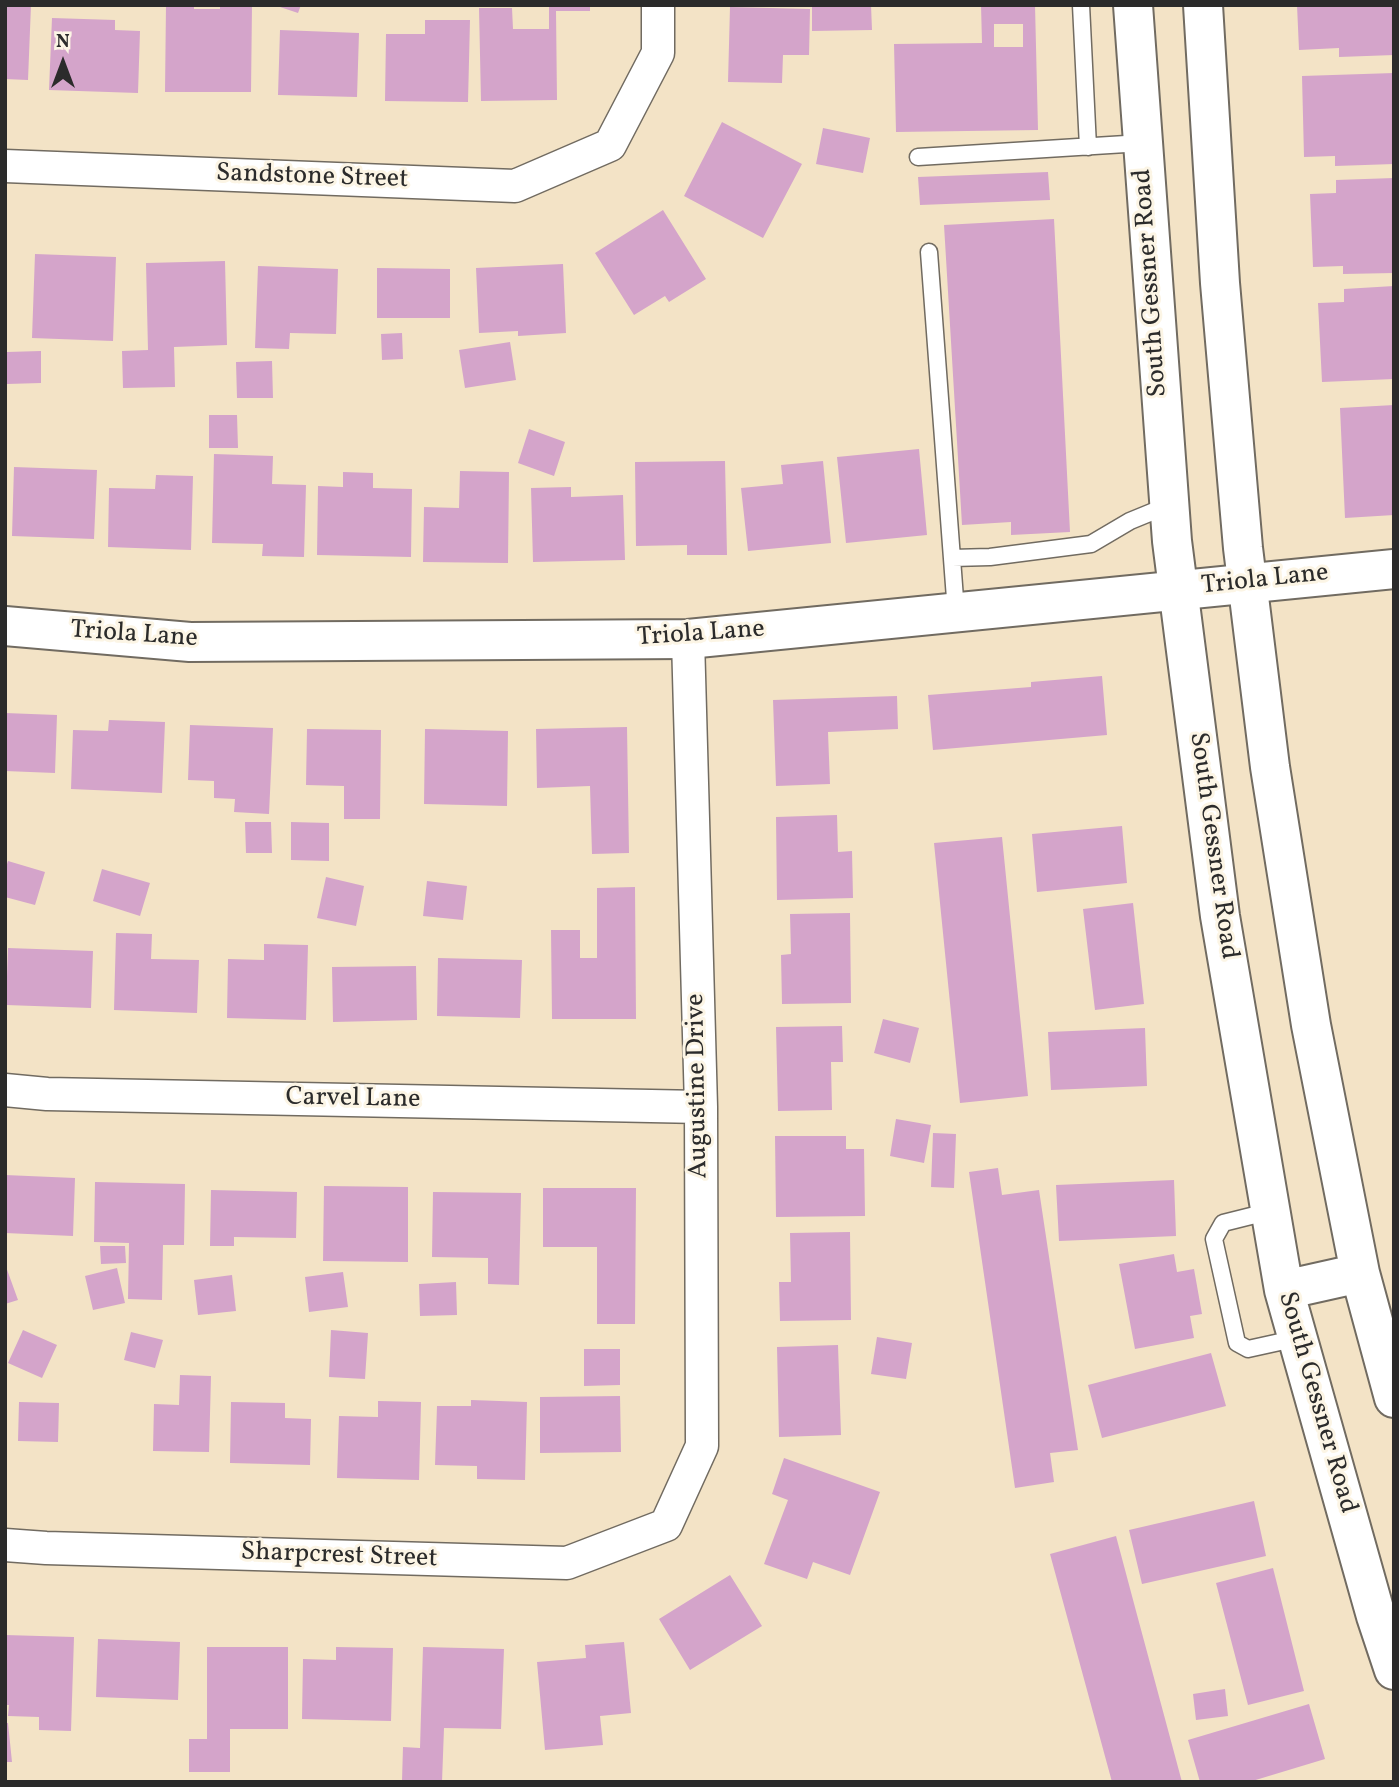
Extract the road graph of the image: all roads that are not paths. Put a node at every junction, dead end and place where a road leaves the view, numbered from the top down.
1 (658, 5) edge
2 (1081, 5) edge
3 (1133, 5) edge
4 (1203, 5) edge
5 (1142, 144) junction
6 (1088, 147) junction
7 (918, 158) dead end
8 (5, 166) edge
9 (929, 252) dead end
10 (1169, 505) junction
11 (952, 558) junction
12 (1394, 569) edge
13 (1247, 583) junction
14 (1177, 590) junction
15 (956, 612) junction
16 (5, 626) edge
17 (688, 639) junction
18 (5, 1090) edge
19 (701, 1107) junction
20 (1271, 1210) junction
21 (1360, 1273) junction
22 (1284, 1290) junction
23 (1298, 1338) junction
24 (1394, 1398) edge
25 (666, 1525) joint
26 (5, 1545) edge
27 (1394, 1670) edge

1 - 8 street, Sandstone Street
2 - 6 lane
3 - 5 main road, South Gessner Road
4 - 13 main road
5 - 6 lane
5 - 10 main road, South Gessner Road
6 - 7 lane
9 - 11 lane
10 - 11 lane
10 - 14 main road, South Gessner Road
11 - 15 lane
12 - 13 main road, Triola Lane
13 - 14 main road, Triola Lane
13 - 21 main road
14 - 15 main road, Triola Lane
14 - 20 main road, South Gessner Road
15 - 17 main road, Triola Lane
16 - 17 main road, Triola Lane
17 - 19 street, Augustine Drive
18 - 19 street, Carvel Lane
19 - 25 street, Augustine Drive
20 - 22 main road, South Gessner Road
20 - 23 lane
21 - 22 main road
21 - 24 main road
22 - 23 main road, South Gessner Road
23 - 27 main road, South Gessner Road
25 - 26 street, Sharpcrest Street

